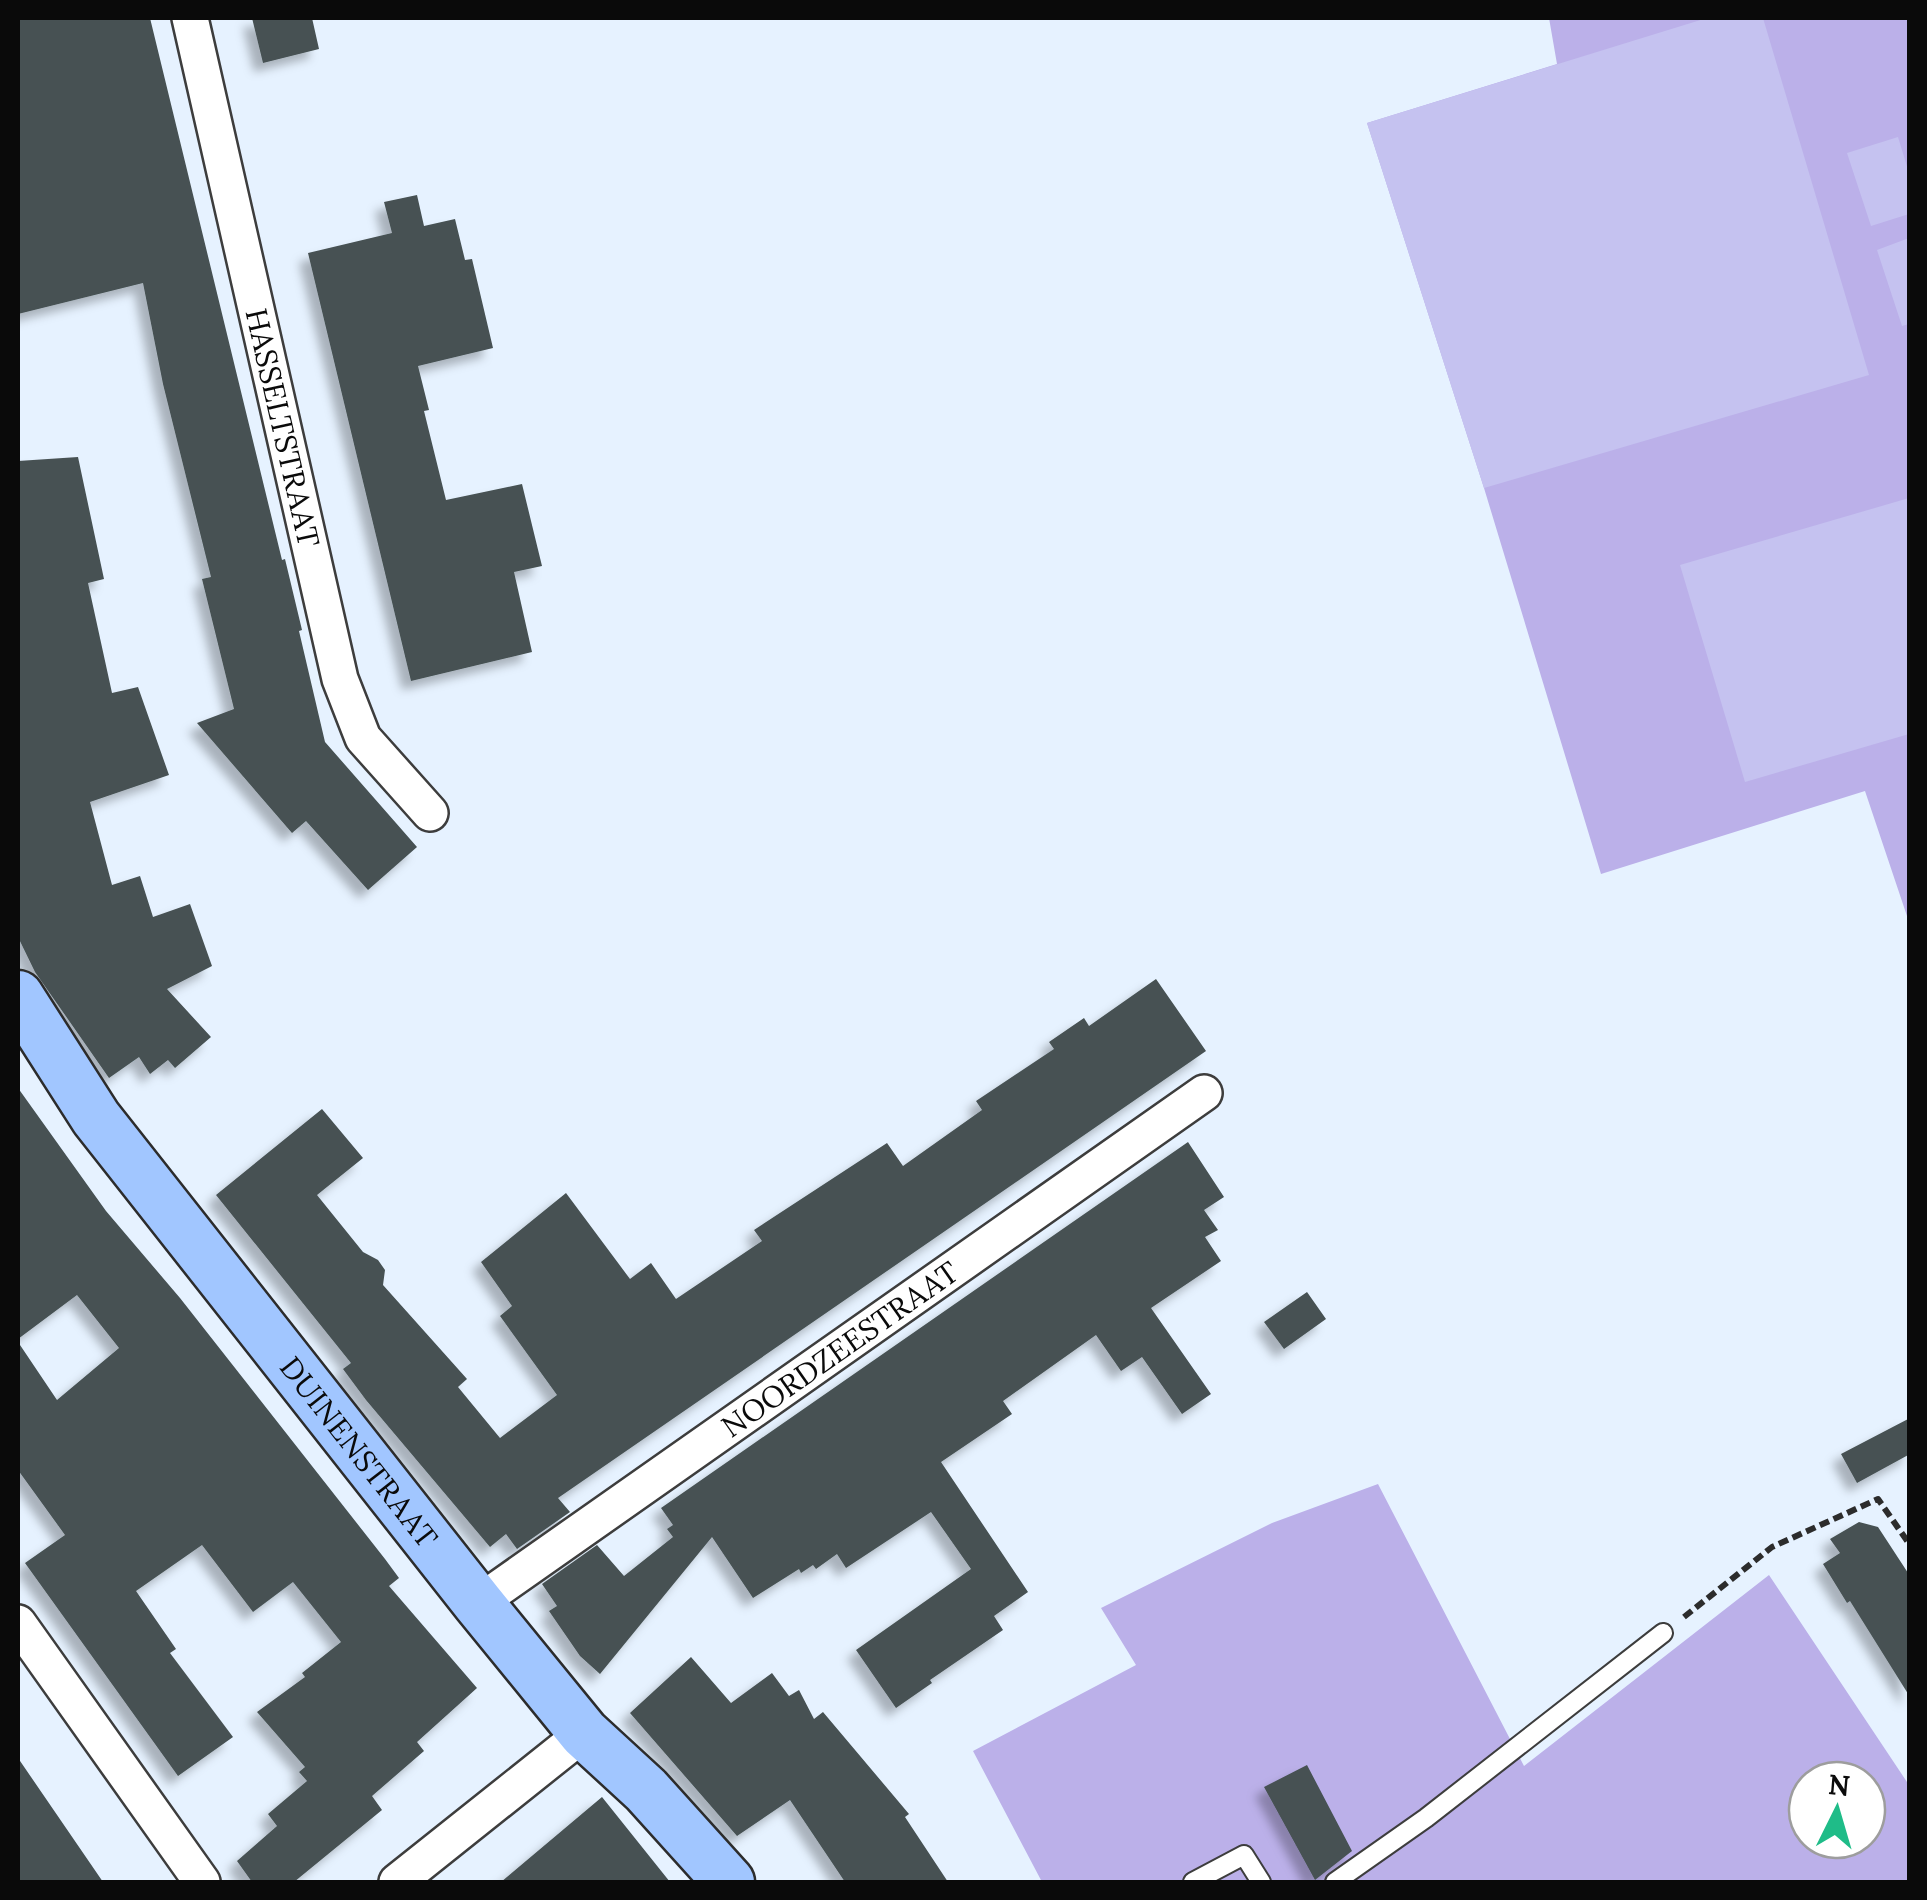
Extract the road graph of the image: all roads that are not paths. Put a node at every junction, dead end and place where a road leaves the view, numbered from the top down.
1 (190, 18) edge
2 (430, 814) dead end
3 (18, 996) edge
4 (1204, 1093) dead end
5 (478, 1604) junction
6 (1664, 1634) road end
7 (24, 1645) edge
8 (584, 1733) junction
9 (202, 1882) edge
10 (396, 1882) edge
11 (729, 1882) edge
12 (1193, 1882) edge
13 (1260, 1882) edge
14 (1335, 1882) edge

1 - 2 street, HASSELTSTRAAT
3 - 5 street, DUINENSTRAAT
4 - 5 street, NOORDZEESTRAAT
5 - 8 street, DUINENSTRAAT
6 - 14 lane
7 - 9 street
8 - 10 street
8 - 11 street, DUINENSTRAAT
12 - 13 lane

